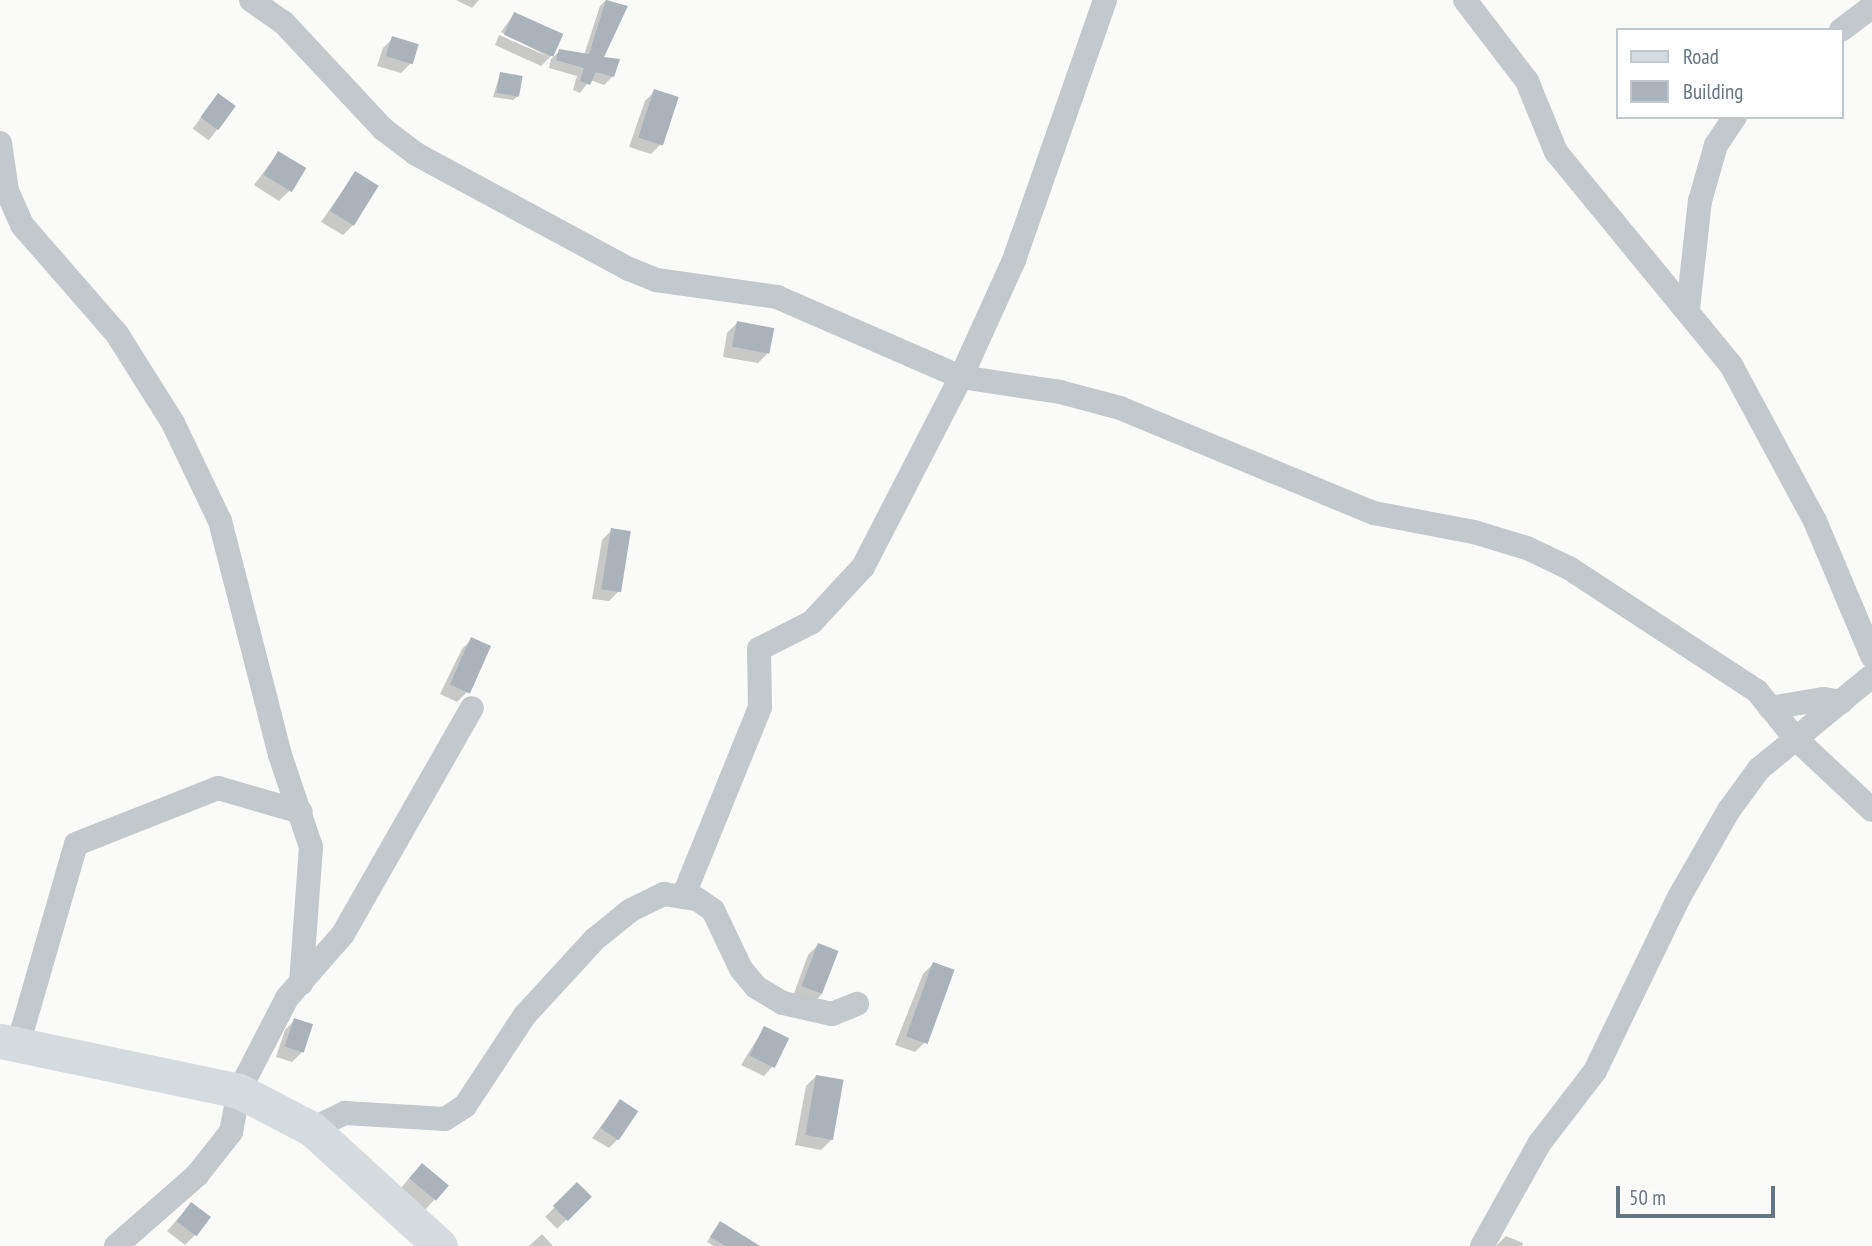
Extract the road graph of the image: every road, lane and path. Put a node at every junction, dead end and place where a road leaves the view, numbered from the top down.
1 (251, 0) edge
2 (1105, 0) edge
3 (1465, 0) edge
4 (1872, 6) edge
5 (1844, 28) edge
6 (1734, 119) edge
7 (0, 143) edge
8 (1688, 309) junction
9 (961, 377) junction
10 (1872, 656) edge
11 (1872, 676) edge
12 (1842, 702) junction
13 (472, 708) dead end
14 (1770, 708) junction
15 (1795, 738) junction
16 (1872, 810) edge
17 (301, 812) junction
18 (683, 897) junction
19 (301, 984) junction
20 (857, 1004) dead end
21 (9, 1043) edge
22 (239, 1091) junction
23 (312, 1129) junction
24 (123, 1243) edge
25 (440, 1246) edge
26 (1482, 1246) edge

1 - 9 street
2 - 9 street
3 - 8 street
4 - 5 street
6 - 8 street
7 - 17 street
8 - 10 street
9 - 14 street
9 - 18 street
11 - 12 street
12 - 14 street
12 - 15 street
13 - 19 street
14 - 15 street
15 - 16 street
15 - 26 street
17 - 19 street
17 - 21 street
18 - 20 street
18 - 23 street
19 - 22 street
21 - 22 main road
22 - 23 main road
22 - 24 street
23 - 25 main road

